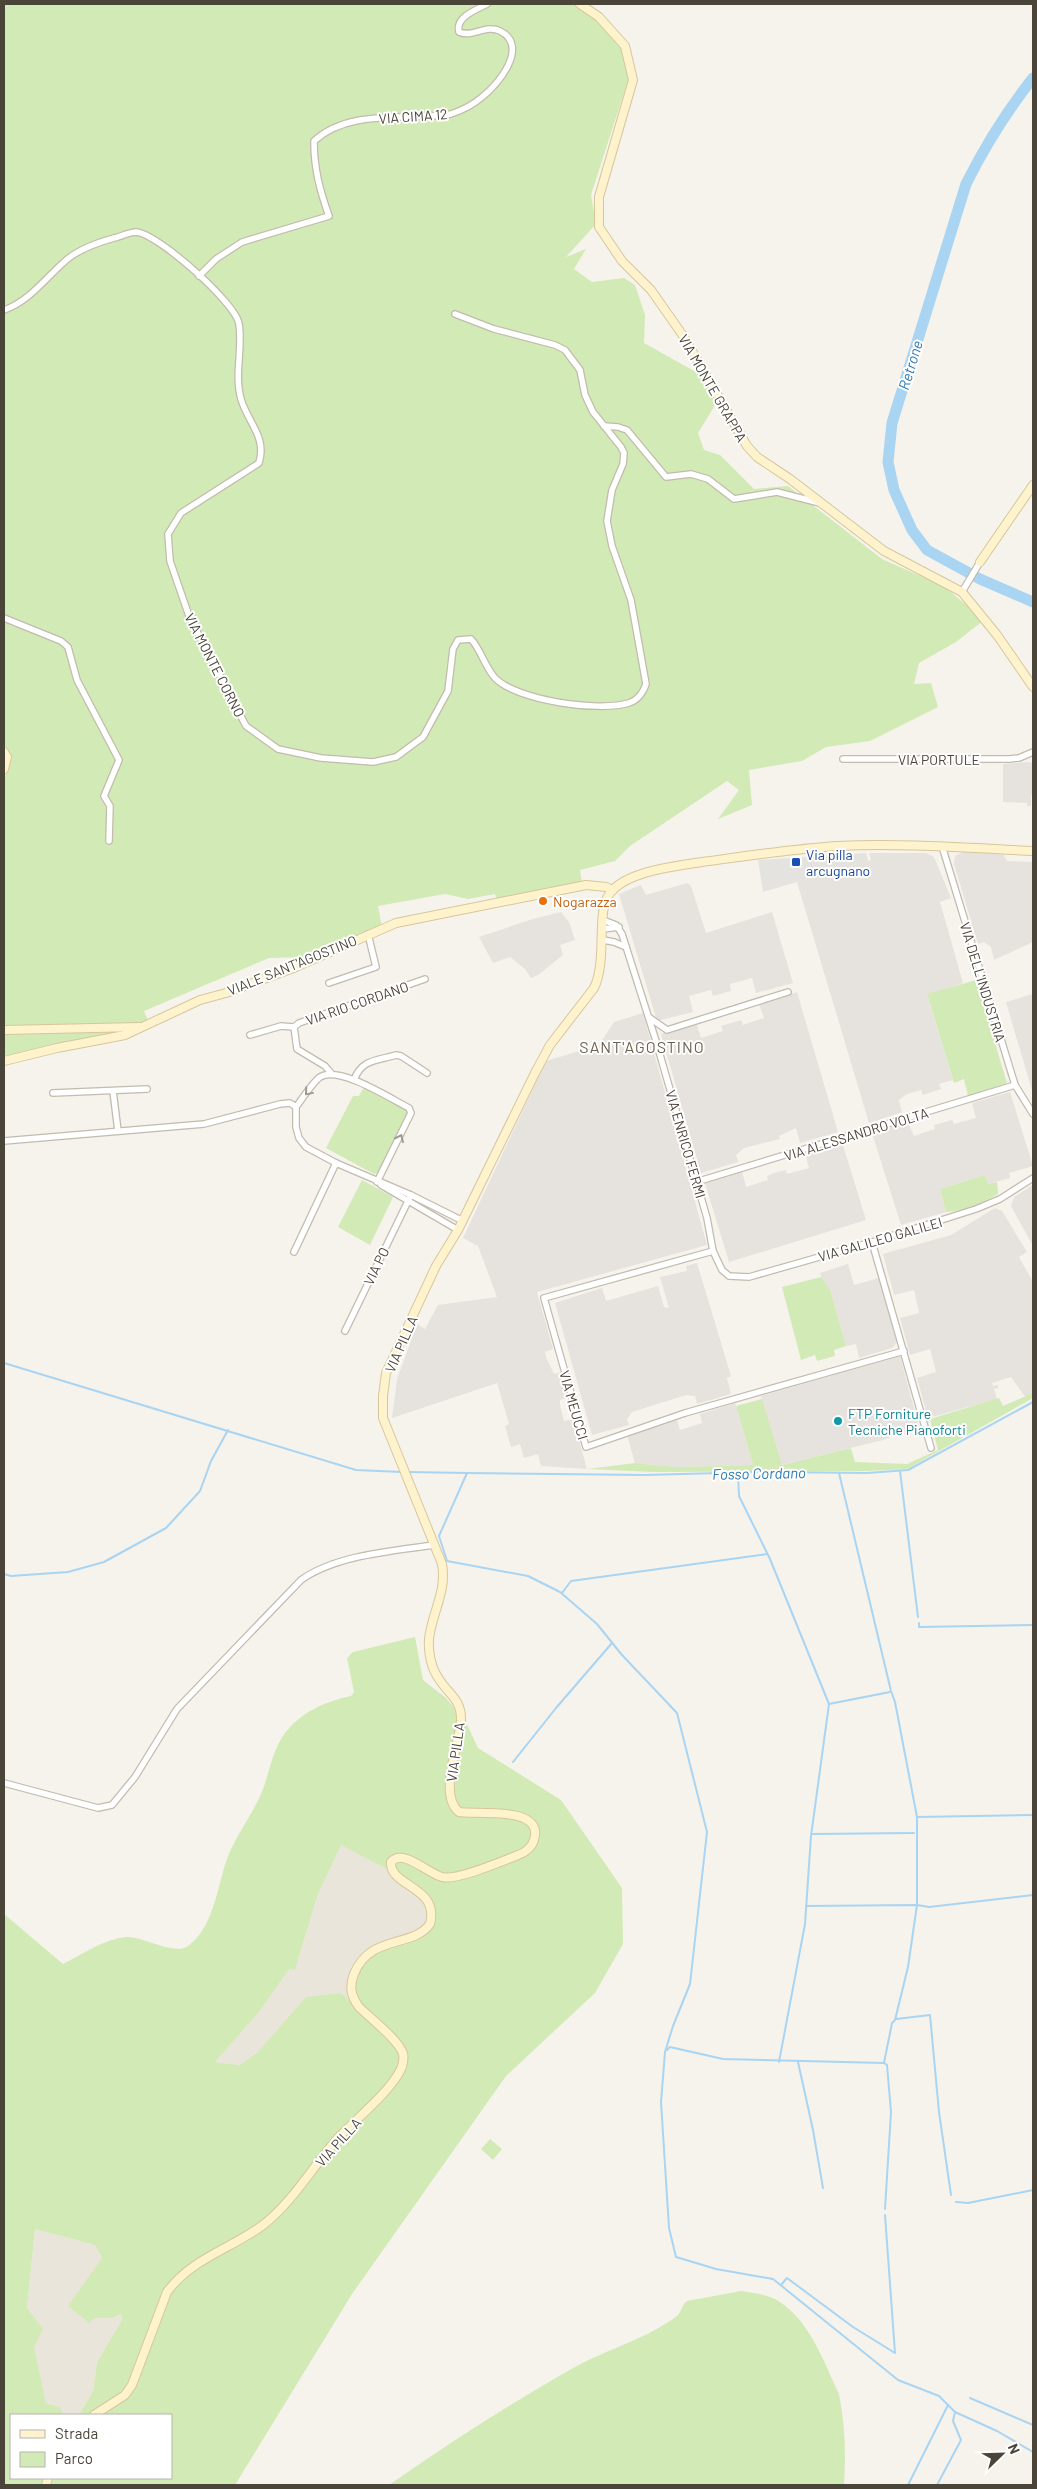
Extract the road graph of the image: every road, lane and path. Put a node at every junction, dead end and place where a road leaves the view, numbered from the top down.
1 (487, 4) edge
2 (580, 4) edge
3 (199, 276) junction
4 (4, 310) edge
5 (456, 314) dead end
6 (604, 426) junction
7 (1033, 485) edge
8 (823, 504) junction
9 (980, 562) joint
10 (962, 592) junction
11 (4, 618) edge
12 (1033, 687) edge
13 (4, 752) edge
14 (1033, 752) edge
15 (843, 759) dead end
16 (4, 769) edge
17 (108, 841) dead end
18 (942, 846) junction
19 (1033, 851) edge
20 (586, 885) junction
21 (613, 890) junction
22 (607, 898) junction
23 (603, 920) junction
24 (619, 927) junction
25 (603, 929) junction
26 (368, 934) junction
27 (603, 940) junction
28 (626, 947) junction
29 (425, 979) dead end
30 (329, 983) dead end
31 (788, 992) dead end
32 (650, 1018) junction
33 (141, 1027) junction
34 (294, 1028) junction
35 (4, 1030) edge
36 (250, 1035) dead end
37 (4, 1061) edge
38 (331, 1073) junction
39 (427, 1073) dead end
40 (354, 1080) junction
41 (1015, 1086) junction
42 (147, 1089) dead end
43 (113, 1091) junction
44 (53, 1093) dead end
45 (296, 1107) junction
46 (1033, 1114) edge
47 (118, 1131) junction
48 (4, 1141) edge
49 (336, 1164) junction
50 (1033, 1178) edge
51 (378, 1182) junction
52 (696, 1182) junction
53 (410, 1198) junction
54 (449, 1215) junction
55 (462, 1221) junction
56 (446, 1223) junction
57 (458, 1230) junction
58 (872, 1242) junction
59 (713, 1251) junction
60 (294, 1252) dead end
61 (722, 1270) joint
62 (345, 1331) dead end
63 (904, 1351) junction
64 (931, 1448) dead end
65 (434, 1545) junction
66 (4, 1783) edge
67 (96, 2414) edge

1 - 3 street, VIA CIMA 12
2 - 8 main road, VIA MONTE GRAPPA
3 - 4 street, VIA MONTE CORNO
3 - 6 street, VIA MONTE CORNO
5 - 6 street, VIA MONTE CORNO
6 - 8 street
7 - 9 main road
8 - 10 main road, VIA MONTE GRAPPA
9 - 10 street
10 - 12 main road, VIA MONTE GRAPPA
11 - 17 street
13 - 16 main road
14 - 15 street, VIA PORTULE
18 - 19 main road
18 - 21 main road
18 - 41 street, VIA DELL'INDUSTRIA
20 - 21 main road, VIALE SANT'AGOSTINO
20 - 22 main road
20 - 26 main road, VIALE SANT'AGOSTINO
21 - 22 main road
22 - 23 main road, VIA PILLA
23 - 24 street
23 - 25 main road, VIA PILLA
24 - 25 street
24 - 28 street, VIA ENRICO FERMI
25 - 27 main road, VIA PILLA
26 - 30 street
26 - 33 main road, VIALE SANT'AGOSTINO
27 - 28 street
27 - 55 main road, VIA PILLA
28 - 32 street, VIA ENRICO FERMI
29 - 34 street, VIA RIO CORDANO
31 - 32 street
32 - 52 street, VIA ENRICO FERMI
33 - 35 main road
33 - 37 main road, VIALE SANT'AGOSTINO
34 - 36 street
34 - 38 street, VIA RIO CORDANO
38 - 40 street, VIA RIO CORDANO
38 -> 45 street
39 - 40 street
51 -> 40 street, VIA RIO CORDANO
41 - 46 street, VIA DELL'INDUSTRIA
41 - 52 street, VIA ALESSANDRO VOLTA
42 - 43 street
43 - 44 street
43 - 47 street
45 - 47 street
45 - 49 street
47 - 48 street
49 - 51 street
49 - 60 street
50 - 58 street, VIA GALILEO GALILEI
51 - 53 street
52 - 59 street, VIA ENRICO FERMI
53 - 54 street
53 - 56 street
53 - 62 street, VIA PO
54 - 55 street
54 - 56 street
55 - 57 main road, VIA PILLA
56 - 57 street
57 - 65 main road, VIA PILLA
58 - 61 street, VIA GALILEO GALILEI
58 - 63 street
59 - 61 street, VIA ENRICO FERMI
59 - 63 street, VIA MEUCCI
63 - 64 street
65 - 66 street
65 - 67 main road, VIA PILLA

